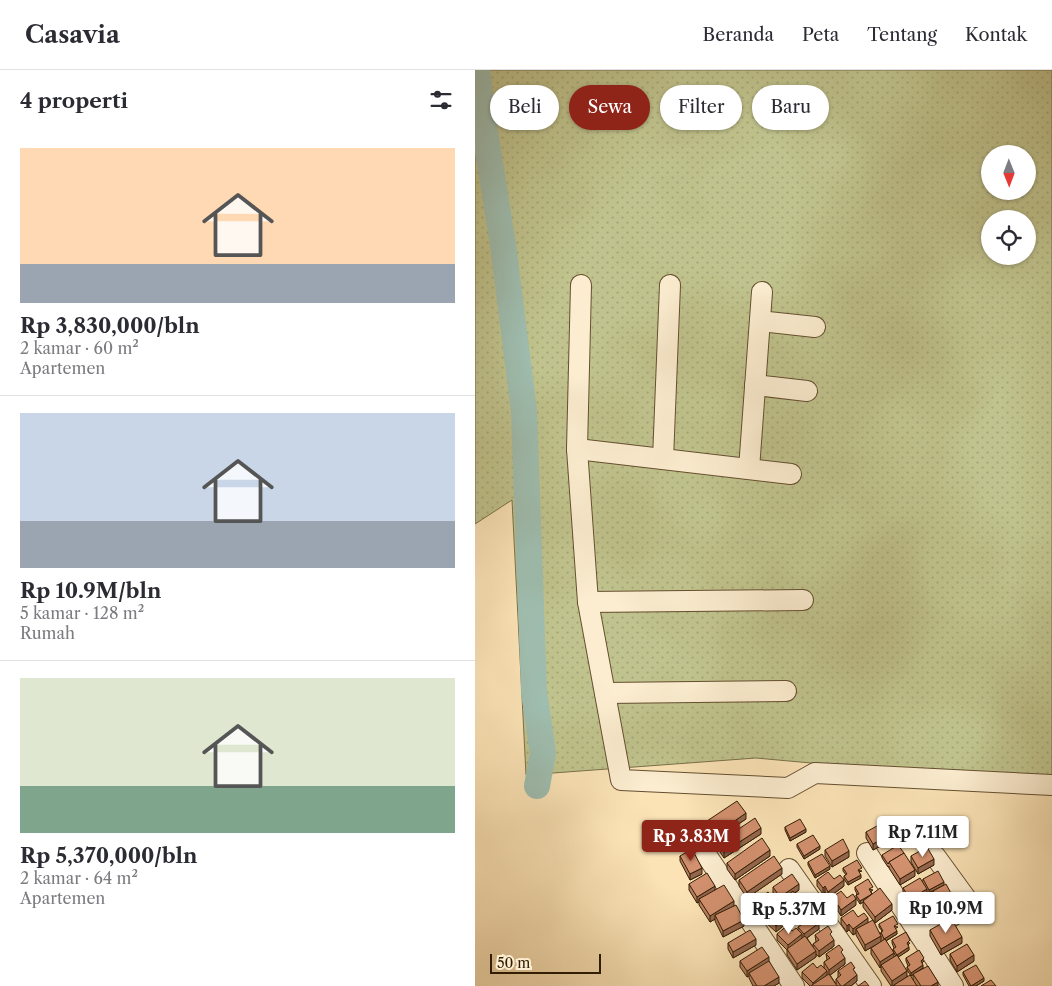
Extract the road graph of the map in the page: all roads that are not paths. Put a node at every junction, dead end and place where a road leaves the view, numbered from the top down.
1 (670, 285) dead end
2 (581, 286) dead end
3 (762, 292) dead end
4 (760, 320) junction
5 (815, 327) dead end
6 (755, 385) junction
7 (807, 391) dead end
8 (577, 449) junction
9 (663, 459) junction
10 (749, 470) junction
11 (791, 474) dead end
12 (803, 600) dead end
13 (588, 602) junction
14 (786, 691) dead end
15 (605, 693) junction
16 (1052, 785) edge
17 (699, 844) dead end
18 (867, 852) dead end
19 (935, 856) edge
20 (789, 869) dead end
21 (920, 935) junction
22 (794, 986) edge
23 (871, 986) edge
24 (953, 986) edge

1 - 9 street
2 - 8 street
3 - 4 street
4 - 5 street
4 - 6 street
6 - 7 street
6 - 10 street
8 - 9 street
8 - 13 street
9 - 10 street
10 - 11 street
12 - 13 street
13 - 15 street
14 - 15 street
15 - 16 street
17 - 22 street
18 - 21 street
19 - 21 street
20 - 23 street
21 - 24 street

